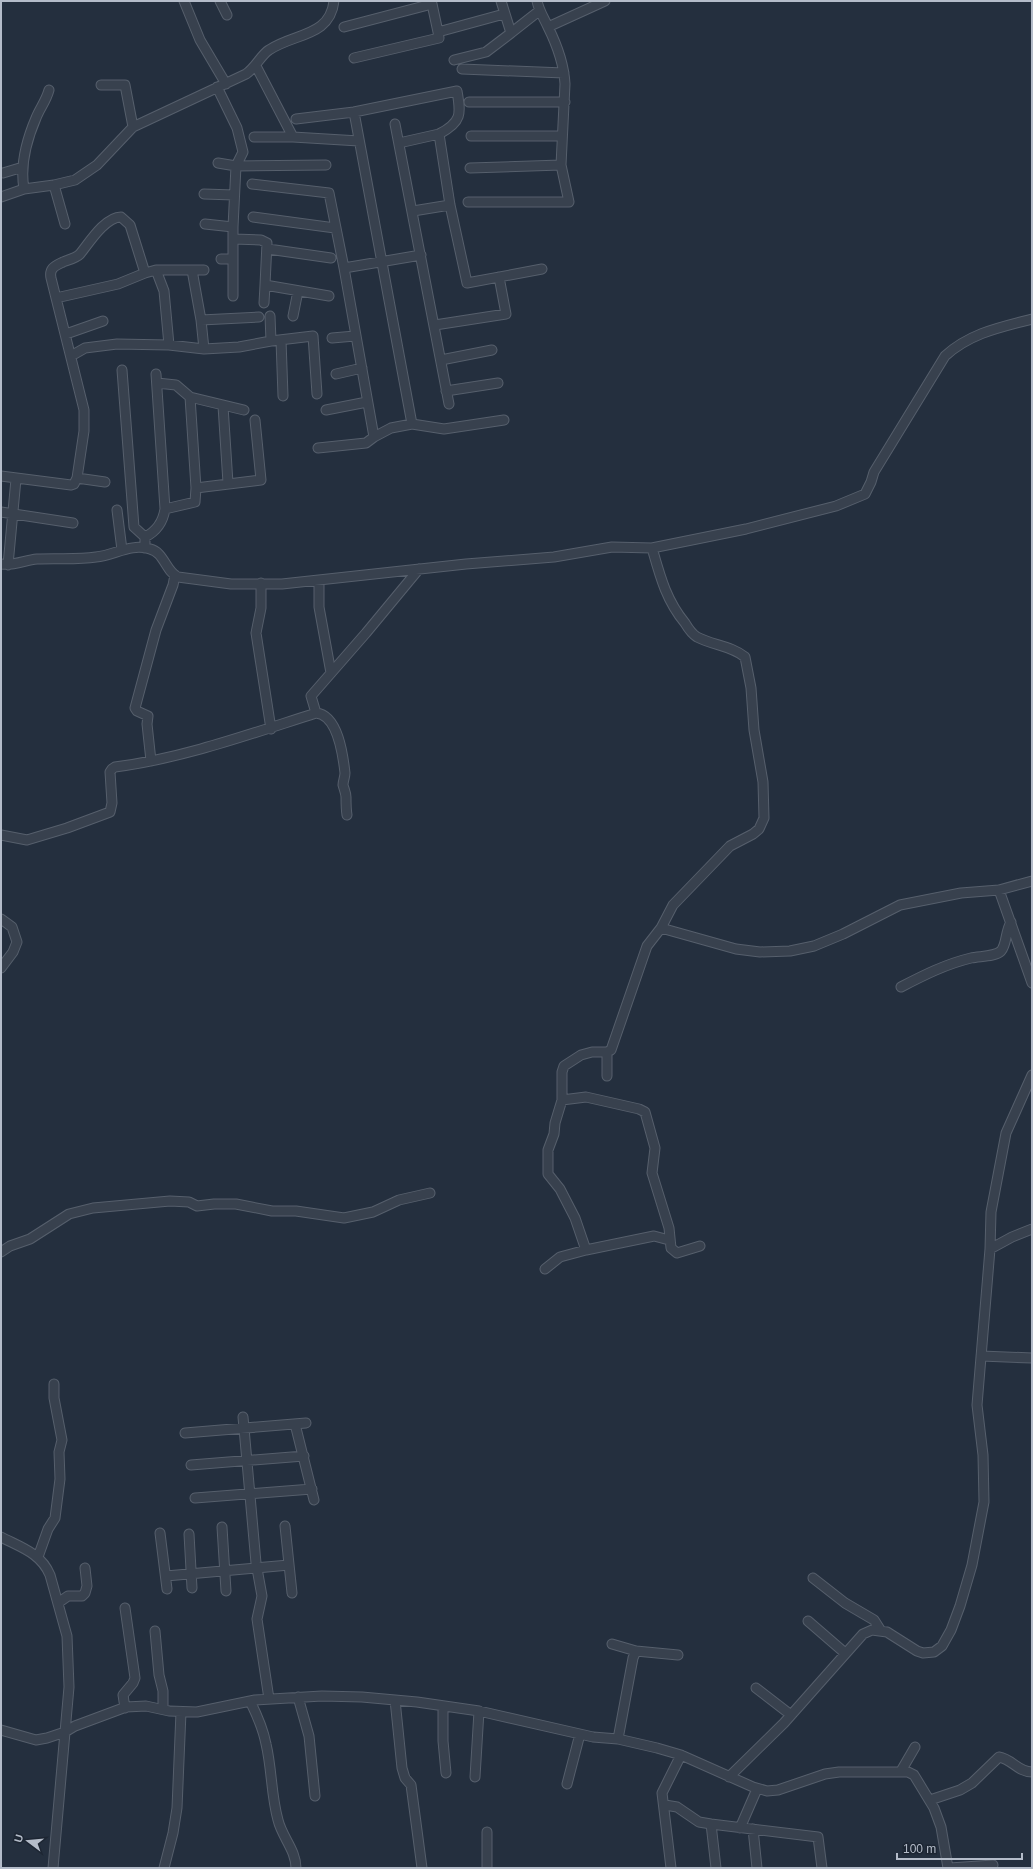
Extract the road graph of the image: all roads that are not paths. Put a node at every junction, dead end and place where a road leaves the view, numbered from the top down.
1 (185, 1) edge
2 (220, 1) edge
3 (334, 1) edge
4 (501, 1) edge
5 (536, 1) edge
6 (605, 1) edge
7 (539, 11) junction
8 (227, 14) dead end
9 (504, 14) junction
10 (344, 27) dead end
11 (548, 27) junction
12 (438, 32) junction
13 (511, 33) junction
14 (354, 58) dead end
15 (454, 60) dead end
16 (256, 66) junction
17 (462, 69) dead end
18 (564, 73) junction
19 (101, 85) dead end
20 (222, 86) junction
21 (49, 90) dead end
22 (469, 102) dead end
23 (565, 102) junction
24 (354, 112) junction
25 (296, 119) dead end
26 (395, 124) dead end
27 (133, 127) junction
28 (439, 134) junction
29 (471, 136) dead end
30 (562, 136) junction
31 (254, 137) dead end
32 (293, 137) junction
33 (359, 141) junction
34 (399, 143) junction
35 (218, 163) dead end
36 (326, 165) dead end
37 (561, 165) junction
38 (236, 166) junction
39 (23, 167) junction
40 (470, 168) dead end
41 (3, 173) dead end
42 (252, 184) dead end
43 (54, 185) junction
44 (24, 189) junction
45 (204, 194) dead end
46 (234, 195) junction
47 (1, 197) edge
48 (468, 202) dead end
49 (450, 205) junction
50 (413, 211) junction
51 (253, 216) dead end
52 (65, 224) dead end
53 (204, 224) dead end
54 (233, 227) junction
55 (335, 228) junction
56 (234, 239) junction
57 (268, 249) junction
58 (421, 255) junction
59 (331, 258) dead end
60 (221, 259) dead end
61 (233, 259) junction
62 (382, 262) junction
63 (344, 268) junction
64 (542, 269) dead end
65 (156, 270) junction
66 (192, 270) junction
67 (204, 270) dead end
68 (145, 273) junction
69 (499, 277) junction
70 (266, 285) junction
71 (298, 291) junction
72 (233, 296) dead end
73 (329, 296) dead end
74 (56, 298) junction
75 (264, 303) dead end
76 (270, 316) dead end
77 (294, 316) dead end
78 (259, 317) dead end
79 (1032, 319) edge
80 (201, 320) junction
81 (103, 321) dead end
82 (435, 325) junction
83 (66, 334) junction
84 (355, 336) junction
85 (332, 338) dead end
86 (271, 340) junction
87 (281, 340) junction
88 (169, 345) junction
89 (204, 349) junction
90 (492, 350) dead end
91 (70, 356) junction
92 (441, 360) junction
93 (362, 368) junction
94 (122, 370) dead end
95 (336, 374) dead end
96 (498, 383) dead end
97 (446, 391) junction
98 (317, 394) dead end
99 (283, 396) dead end
100 (190, 397) junction
101 (367, 402) junction
102 (449, 404) dead end
103 (223, 406) junction
104 (244, 410) dead end
105 (326, 410) dead end
106 (255, 420) dead end
107 (504, 420) dead end
108 (412, 424) junction
109 (374, 437) junction
110 (318, 448) dead end
111 (1, 476) edge
112 (77, 478) junction
113 (16, 479) junction
114 (105, 482) dead end
115 (228, 483) junction
116 (196, 488) junction
117 (165, 509) junction
118 (117, 510) dead end
119 (1, 512) edge
120 (13, 514) junction
121 (72, 523) dead end
122 (145, 537) junction
123 (145, 548) junction
124 (652, 548) junction
125 (122, 550) junction
126 (5, 564) edge
127 (419, 569) junction
128 (174, 576) junction
129 (319, 581) junction
130 (261, 583) junction
131 (331, 673) junction
132 (316, 713) junction
133 (271, 729) junction
134 (151, 762) junction
135 (347, 816) dead end
136 (1, 835) edge
137 (1032, 881) edge
138 (999, 890) junction
139 (1, 919) edge
140 (1011, 922) junction
141 (661, 928) junction
142 (1, 968) edge
143 (1032, 983) edge
144 (901, 988) dead end
145 (607, 1052) junction
146 (1032, 1075) edge
147 (607, 1076) dead end
148 (562, 1100) junction
149 (430, 1193) dead end
150 (1032, 1229) edge
151 (669, 1240) junction
152 (700, 1246) dead end
153 (990, 1249) junction
154 (586, 1250) junction
155 (1, 1252) edge
156 (544, 1269) dead end
157 (980, 1356) junction
158 (1032, 1358) edge
159 (54, 1384) dead end
160 (243, 1417) dead end
161 (306, 1423) dead end
162 (295, 1424) junction
163 (244, 1428) junction
164 (185, 1433) dead end
165 (304, 1456) junction
166 (247, 1460) junction
167 (191, 1465) dead end
168 (312, 1489) junction
169 (250, 1495) junction
170 (196, 1498) dead end
171 (314, 1500) dead end
172 (285, 1526) dead end
173 (222, 1528) dead end
174 (160, 1533) dead end
175 (189, 1534) dead end
176 (1, 1537) edge
177 (38, 1557) junction
178 (289, 1565) junction
179 (257, 1567) junction
180 (85, 1568) dead end
181 (224, 1571) junction
182 (191, 1574) junction
183 (166, 1576) junction
184 (813, 1578) dead end
185 (192, 1588) dead end
186 (167, 1589) dead end
187 (226, 1591) dead end
188 (292, 1593) dead end
189 (61, 1601) junction
190 (125, 1608) dead end
191 (808, 1621) dead end
192 (155, 1631) dead end
193 (881, 1631) junction
194 (612, 1644) dead end
195 (636, 1651) junction
196 (845, 1653) junction
197 (678, 1655) dead end
198 (756, 1688) dead end
199 (298, 1697) junction
200 (269, 1699) junction
201 (395, 1700) junction
202 (250, 1701) junction
203 (444, 1706) junction
204 (125, 1708) junction
205 (162, 1709) junction
206 (479, 1711) junction
207 (181, 1712) junction
208 (791, 1715) junction
209 (70, 1729) junction
210 (1, 1730) edge
211 (580, 1734) junction
212 (618, 1739) junction
213 (915, 1747) dead end
214 (681, 1756) junction
215 (901, 1771) junction
216 (446, 1772) dead end
217 (1032, 1772) edge
218 (475, 1777) dead end
219 (729, 1777) junction
220 (567, 1784) dead end
221 (756, 1789) junction
222 (315, 1796) dead end
223 (930, 1800) junction
224 (665, 1805) junction
225 (711, 1824) junction
226 (740, 1828) junction
227 (753, 1829) junction
228 (487, 1832) dead end
229 (993, 1865) dead end
230 (54, 1868) edge
231 (164, 1868) edge
232 (296, 1868) edge
233 (422, 1868) edge
234 (487, 1868) edge
235 (671, 1868) edge
236 (716, 1868) edge
237 (757, 1868) edge
238 (822, 1868) edge
239 (949, 1868) edge

1 - 20 street
2 - 8 street
3 - 16 street
4 - 9 street
5 - 7 street
6 - 11 street
7 - 11 street
7 - 13 street
9 - 12 street
9 - 13 street
10 - 12 street
11 - 18 street
12 - 14 street
13 - 15 street
16 - 20 street
16 - 32 street
17 - 18 street
18 - 23 street
19 - 27 street
20 - 27 street
20 - 38 street
21 - 39 street
22 - 23 street
23 - 30 street
24 - 25 street
24 - 28 street
24 - 33 street
26 - 34 street
27 - 43 street
28 - 34 street
28 - 49 street
29 - 30 street
30 - 37 street
31 - 32 street
32 - 33 street
33 - 62 street
34 - 50 street
35 - 38 street
36 - 38 street
37 - 40 street
37 - 48 street
38 - 46 street
39 - 41 street
39 - 44 street
42 - 55 street
43 - 44 street
43 - 52 street
44 - 47 street
45 - 46 street
46 - 54 street
49 - 50 street
49 - 69 street
50 - 58 street
51 - 55 street
53 - 54 street
54 - 56 street
55 - 63 street
56 - 57 street
56 - 61 street
57 - 59 street
57 - 70 street
58 - 62 street
58 - 82 street
60 - 61 street
61 - 72 street
62 - 63 street
62 - 108 street
63 - 84 street
64 - 69 street
65 - 66 street
65 - 68 street
65 - 88 street
66 - 67 street
66 - 80 street
68 - 74 street
68 - 74 street
69 - 82 street
70 - 71 street
70 - 75 street
71 - 73 street
71 - 77 street
74 - 83 street
76 - 86 street
78 - 80 street
79 - 124 street
80 - 89 street
81 - 83 street
82 - 92 street
83 - 91 street
84 - 85 street
84 - 93 street
86 - 87 street
86 - 89 street
87 - 98 street
87 - 99 street
88 - 89 street
88 - 91 street
90 - 92 street
91 - 112 street
92 - 97 street
93 - 95 street
93 - 101 street
94 - 122 street
96 - 97 street
97 - 102 street
100 - 103 street
100 - 116 street
100 - 117 street
101 - 105 street
101 - 109 street
103 - 104 street
103 - 115 street
106 - 115 street
107 - 108 street
108 - 109 street
109 - 110 street
111 - 113 street
112 - 113 street
112 - 114 street
113 - 120 street
115 - 116 street
116 - 117 street
117 - 122 street
118 - 125 street
119 - 120 street
120 - 121 street
120 - 126 street
122 - 123 street
123 - 125 street
123 - 128 street
124 - 127 street
124 - 141 street
125 - 126 street
127 - 129 street
127 - 131 street
128 - 130 street
128 - 134 street
129 - 130 street
129 - 131 street
130 - 133 street
131 - 132 street
132 - 133 street
132 - 135 street
133 - 134 street
134 - 136 street
137 - 138 street
138 - 140 street
138 - 141 street
139 - 142 street
140 - 143 street
140 - 144 street
141 - 145 street
145 - 147 street
145 - 148 street
146 - 153 street
148 - 151 street
148 - 154 street
149 - 155 street
150 - 153 street
151 - 152 street
151 - 154 street
153 - 157 street
154 - 156 street
157 - 158 street
157 - 193 street
159 - 177 street
160 - 163 street
161 - 162 street
162 - 163 street
162 - 165 street
163 - 164 street
163 - 166 street
165 - 166 street
165 - 168 street
166 - 167 street
166 - 169 street
168 - 169 street
168 - 171 street
169 - 170 street
169 - 179 street
172 - 178 street
173 - 181 street
174 - 183 street
175 - 182 street
176 - 177 street
177 - 189 street
178 - 179 street
178 - 188 street
179 - 181 street
179 - 200 street
180 - 189 street
181 - 182 street
181 - 187 street
182 - 183 street
182 - 185 street
183 - 186 street
184 - 193 street
189 - 209 street
190 - 204 street
191 - 196 street
192 - 205 street
193 - 196 street
194 - 195 street
195 - 197 street
195 - 212 street
196 - 208 street
198 - 208 street
199 - 200 street
199 - 201 street
199 - 222 street
200 - 202 street
201 - 203 street
201 - 233 street
202 - 207 street
202 - 232 street
203 - 206 street
203 - 216 street
204 - 205 street
204 - 209 street
205 - 207 street
206 - 211 street
206 - 218 street
207 - 231 street
208 - 219 street
209 - 210 street
209 - 230 street
211 - 212 street
211 - 220 street
212 - 214 street
213 - 215 street
214 - 219 street
214 - 224 street
215 - 221 street
215 - 223 street
217 - 223 street
219 - 221 street
221 - 226 street
223 - 239 street
224 - 225 street
224 - 235 street
225 - 226 street
225 - 236 street
226 - 227 street
227 - 237 street
227 - 238 street
228 - 234 street
229 - 239 street

